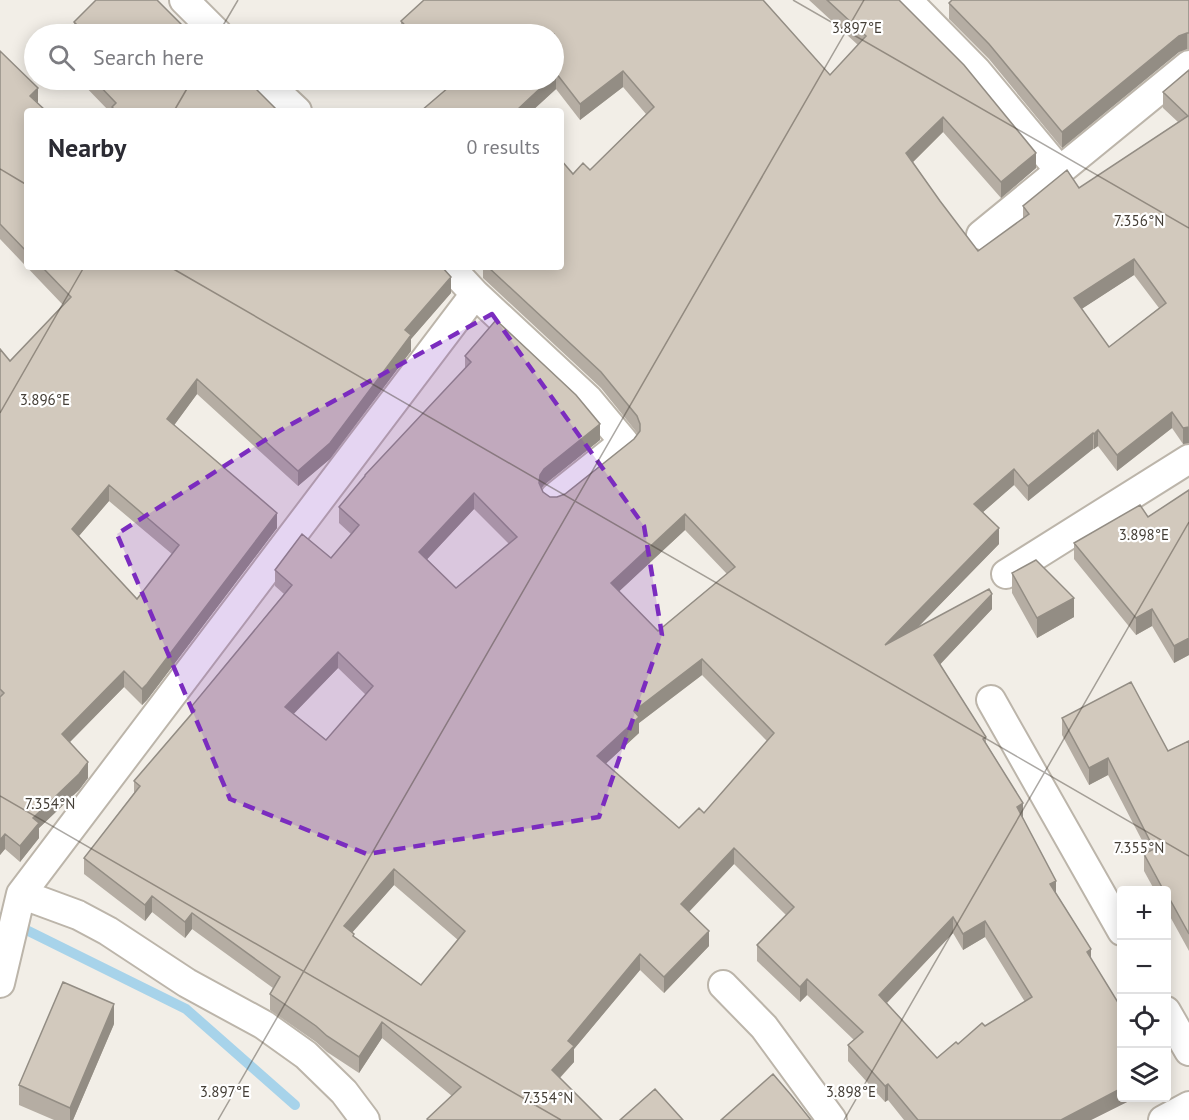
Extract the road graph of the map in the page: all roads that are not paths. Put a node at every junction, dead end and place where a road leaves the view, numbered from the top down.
1 (183, 0) edge
2 (907, 0) edge
3 (208, 24) edge
4 (1189, 65) edge
5 (275, 90) edge
6 (294, 108) edge
7 (1060, 171) junction
8 (981, 235) dead end
9 (453, 270) edge
10 (475, 294) junction
11 (1189, 459) edge
12 (555, 497) edge
13 (1006, 574) dead end
14 (991, 700) dead end
15 (21, 894) junction
16 (1117, 922) edge
17 (0, 983) edge
18 (723, 985) dead end
19 (1171, 1018) edge
20 (1189, 1051) edge
21 (1189, 1106) edge
22 (365, 1120) edge
23 (831, 1120) edge
24 (1163, 1120) edge

1 - 3 street
2 - 7 street
4 - 7 street
5 - 6 street
7 - 8 street
9 - 10 street
10 - 12 street
10 - 15 street
11 - 13 street
14 - 16 street
15 - 17 street
15 - 22 street
18 - 23 street
19 - 20 street
21 - 24 street

